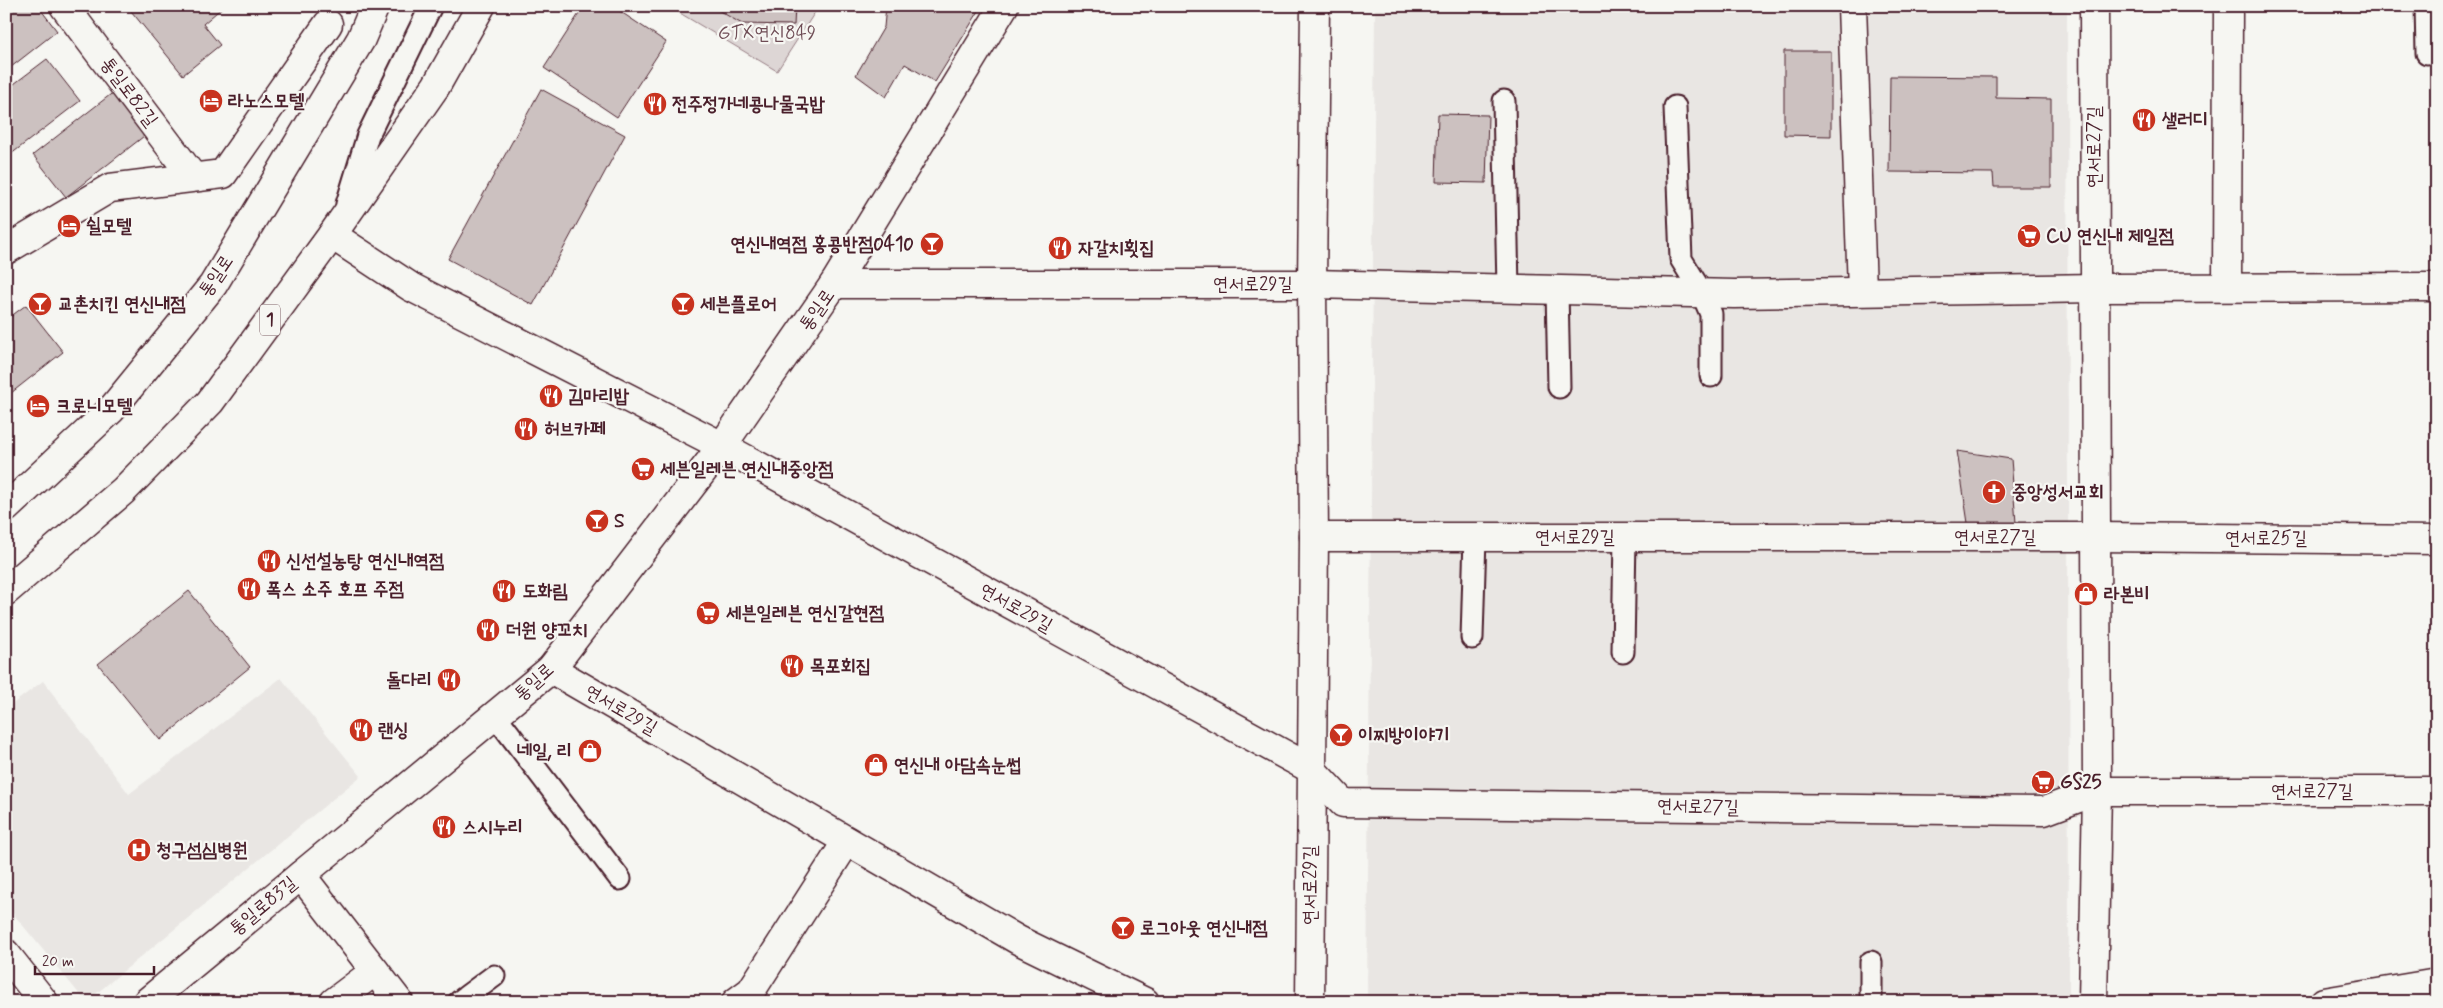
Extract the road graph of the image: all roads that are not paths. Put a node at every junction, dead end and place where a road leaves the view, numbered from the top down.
1 (64, 6) edge
2 (375, 6) edge
3 (431, 6) edge
4 (481, 6) edge
5 (1004, 6) edge
6 (1315, 6) edge
7 (1852, 6) edge
8 (2094, 6) edge
9 (2228, 6) edge
10 (2426, 6) edge
11 (322, 15) edge
12 (361, 39) junction
13 (2427, 53) dead end
14 (1504, 100) dead end
15 (1674, 107) dead end
16 (193, 177) junction
17 (338, 227) junction
18 (6, 250) edge
19 (834, 284) junction
20 (1312, 284) junction
21 (2227, 287) junction
22 (2095, 288) junction
23 (2437, 288) edge
24 (1508, 289) junction
25 (1557, 290) junction
26 (1862, 290) junction
27 (1702, 293) junction
28 (1711, 376) dead end
29 (1559, 387) dead end
30 (722, 446) junction
31 (6, 508) edge
32 (1314, 537) junction
33 (1475, 537) junction
34 (1625, 537) junction
35 (2095, 537) junction
36 (2437, 540) edge
37 (6, 591) edge
38 (1472, 638) dead end
39 (1623, 652) dead end
40 (551, 669) junction
41 (495, 715) junction
42 (1311, 769) junction
43 (2096, 791) junction
44 (2437, 791) edge
45 (847, 841) junction
46 (301, 875) junction
47 (620, 879) dead end
48 (6, 954) edge
49 (1871, 962) dead end
50 (375, 971) junction
51 (494, 976) dead end
52 (2437, 983) edge
53 (749, 998) edge
54 (2339, 1000) edge
55 (44, 1002) edge
56 (147, 1002) edge
57 (334, 1002) edge
58 (399, 1002) edge
59 (459, 1002) edge
60 (1145, 1002) edge
61 (1310, 1002) edge
62 (1871, 1002) edge
63 (2093, 1002) edge

1 - 16 street, 통일로82길
2 - 12 street, 통일로
3 - 17 lane
4 - 17 street, 1
5 - 19 street, 통일로
6 - 20 street, 연서로29길
7 - 26 street
8 - 22 street, 연서로27길
9 - 21 street
10 - 13 lane
11 - 12 street
11 - 16 street
12 - 31 street, 통일로
14 - 24 lane
15 - 27 lane
16 - 18 street
17 - 30 street
17 - 37 street, 1
19 - 20 street, 연서로29길
19 - 30 street, 통일로
20 - 24 street, 연서로29길
20 - 32 street, 연서로29길
21 - 22 street
21 - 23 street
22 - 26 street
22 - 35 street, 연서로27길
24 - 25 street, 연서로29길
25 - 27 street, 연서로29길
25 - 29 lane
26 - 27 street
27 - 28 lane
30 - 40 street, 통일로
30 - 42 street, 연서로29길
32 - 33 street, 연서로29길
32 - 42 street, 연서로29길
33 - 34 street, 연서로29길
33 - 38 lane
34 - 35 street, 연서로27길
34 - 39 lane
35 - 36 street, 연서로25길
35 - 43 street, 연서로27길
40 - 41 street, 통일로
40 - 45 street, 연서로29길
41 - 46 street, 통일로
41 - 47 lane
42 - 43 street, 연서로27길
42 - 61 street, 연서로29길
43 - 44 street, 연서로27길
43 - 63 street, 연서로27길
45 - 53 street
45 - 60 street, 연서로29길
46 - 50 street, 통일로83길
46 - 56 street, 통일로83길
48 - 55 street
49 - 62 lane
50 - 57 street
50 - 58 street, 통일로83길
51 - 59 lane
52 - 54 street

